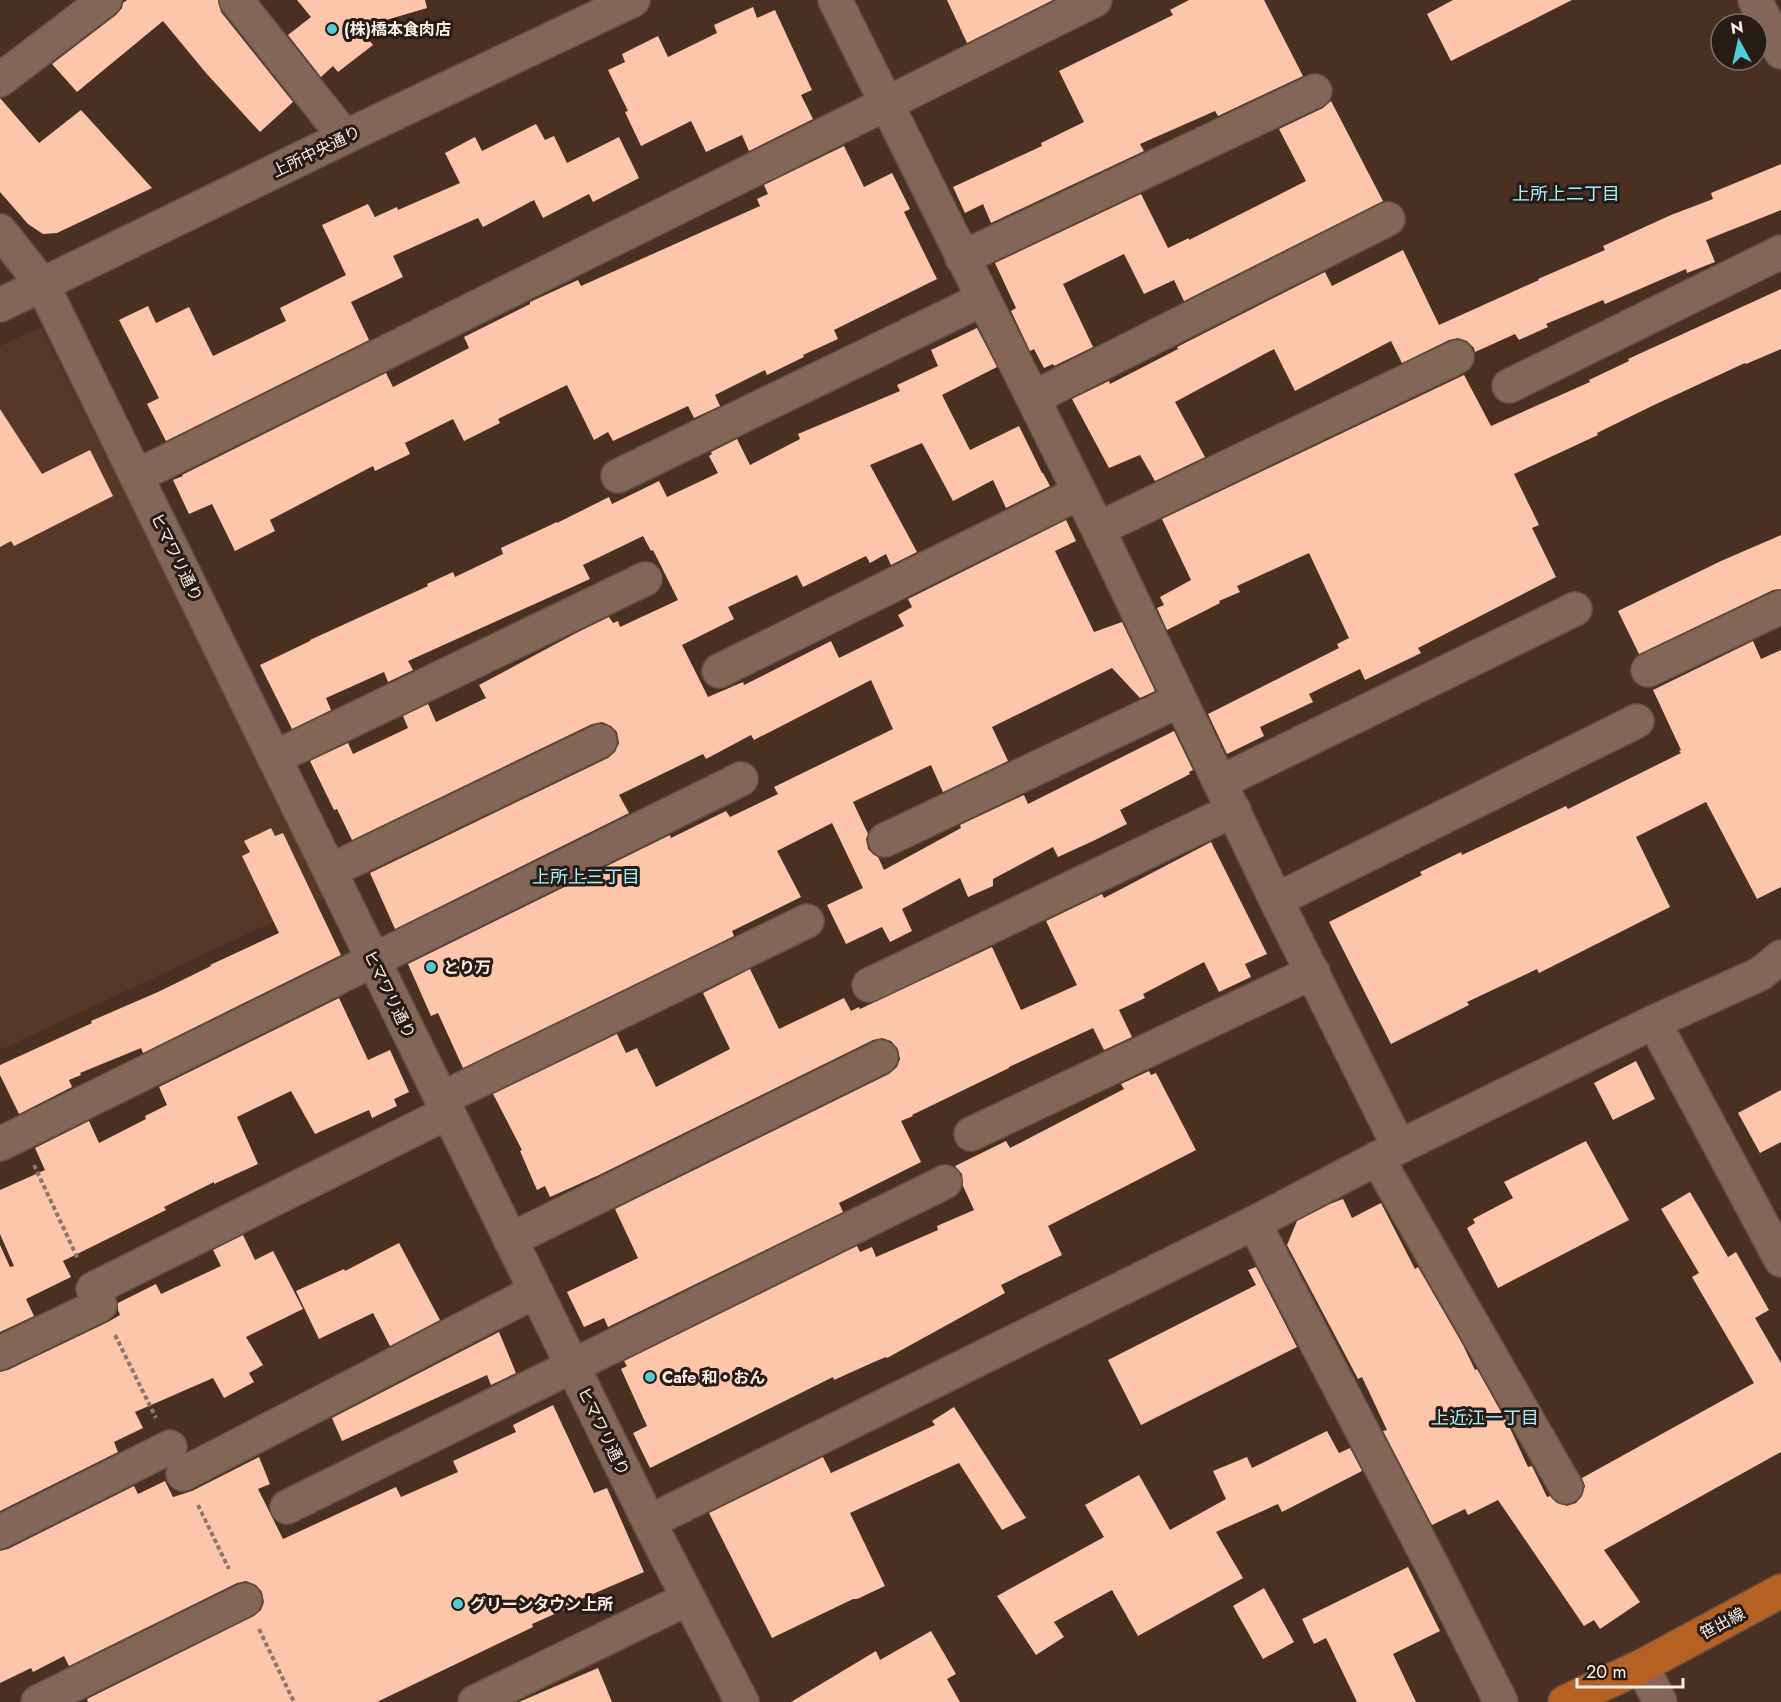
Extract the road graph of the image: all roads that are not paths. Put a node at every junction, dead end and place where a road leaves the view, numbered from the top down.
1 (105, 0) edge
2 (236, 0) edge
3 (633, 0) edge
4 (835, 0) edge
5 (1095, 0) edge
6 (1755, 0) edge
7 (1781, 52) edge
8 (0, 80) edge
9 (1315, 91) dead end
10 (886, 104) junction
11 (345, 137) junction
12 (1388, 219) dead end
13 (0, 231) edge
14 (1781, 252) edge
15 (962, 258) junction
16 (42, 284) junction
17 (983, 299) junction
18 (0, 304) edge
19 (1456, 357) dead end
20 (1509, 386) dead end
21 (1033, 398) junction
22 (137, 476) junction
23 (618, 476) dead end
24 (1079, 493) junction
25 (1098, 529) junction
26 (645, 579) dead end
27 (1781, 607) edge
28 (1575, 609) dead end
29 (1648, 670) dead end
30 (719, 671) dead end
31 (1180, 700) junction
32 (1637, 722) dead end
33 (600, 741) dead end
34 (274, 758) junction
35 (741, 779) dead end
36 (1227, 796) junction
37 (885, 840) dead end
38 (330, 871) junction
39 (1276, 900) junction
40 (807, 921) dead end
41 (1781, 957) edge
42 (374, 960) junction
43 (1313, 972) junction
44 (869, 985) dead end
45 (1654, 1022) junction
46 (881, 1057) dead end
47 (444, 1106) junction
48 (971, 1134) dead end
49 (0, 1144) edge
50 (1388, 1153) junction
51 (945, 1182) dead end
52 (1254, 1223) junction
53 (510, 1240) junction
54 (1781, 1260) edge
55 (536, 1292) junction
56 (0, 1353) edge
57 (572, 1365) junction
58 (1566, 1487) dead end
59 (287, 1507) dead end
60 (649, 1522) junction
61 (0, 1532) edge
62 (1781, 1591) edge
63 (687, 1599) junction
64 (245, 1600) dead end
65 (1642, 1666) junction
66 (38, 1702) edge
67 (475, 1702) edge
68 (742, 1702) edge
69 (1501, 1702) edge
70 (1565, 1702) edge
71 (1660, 1702) edge

1 - 8 street
2 - 11 street
3 - 11 street, 上所中央通り
4 - 10 street
5 - 10 street
6 - 7 street
9 - 15 street
10 - 15 street
10 - 22 street
11 - 16 street, 上所中央通り
12 - 21 street
13 - 16 street, ヒマワリ通り
14 - 20 street
15 - 17 street
16 - 18 street, 上所中央通り
16 - 22 street, ヒマワリ通り
17 - 21 street
17 - 23 street
19 - 25 street
21 - 24 street
22 - 34 street, ヒマワリ通り
24 - 25 street
24 - 30 street
25 - 31 street
26 - 34 street
27 - 29 street
28 - 36 street
31 - 36 street
31 - 37 street
32 - 39 street
33 - 38 street
34 - 38 street, ヒマワリ通り
35 - 42 street
36 - 39 street
36 - 44 street
38 - 42 street, ヒマワリ通り
39 - 43 street
40 - 47 street
41 - 45 street
42 - 47 street, ヒマワリ通り
42 - 49 street
43 - 48 street
43 - 50 street
45 - 50 street
45 - 54 street
46 - 53 street
47 - 53 street, ヒマワリ通り
47 - 56 street
50 - 52 street
50 - 58 street
51 - 57 street
52 - 60 street
52 - 69 street
53 - 55 street, ヒマワリ通り
55 - 57 street, ヒマワリ通り
55 - 61 street
57 - 59 street
57 - 60 street, ヒマワリ通り
60 - 63 street, ヒマワリ通り
62 - 65 main road, 笹出線
63 - 67 street
63 - 68 street, ヒマワリ通り
64 - 66 street
65 - 70 main road, 笹出線
65 - 71 street

